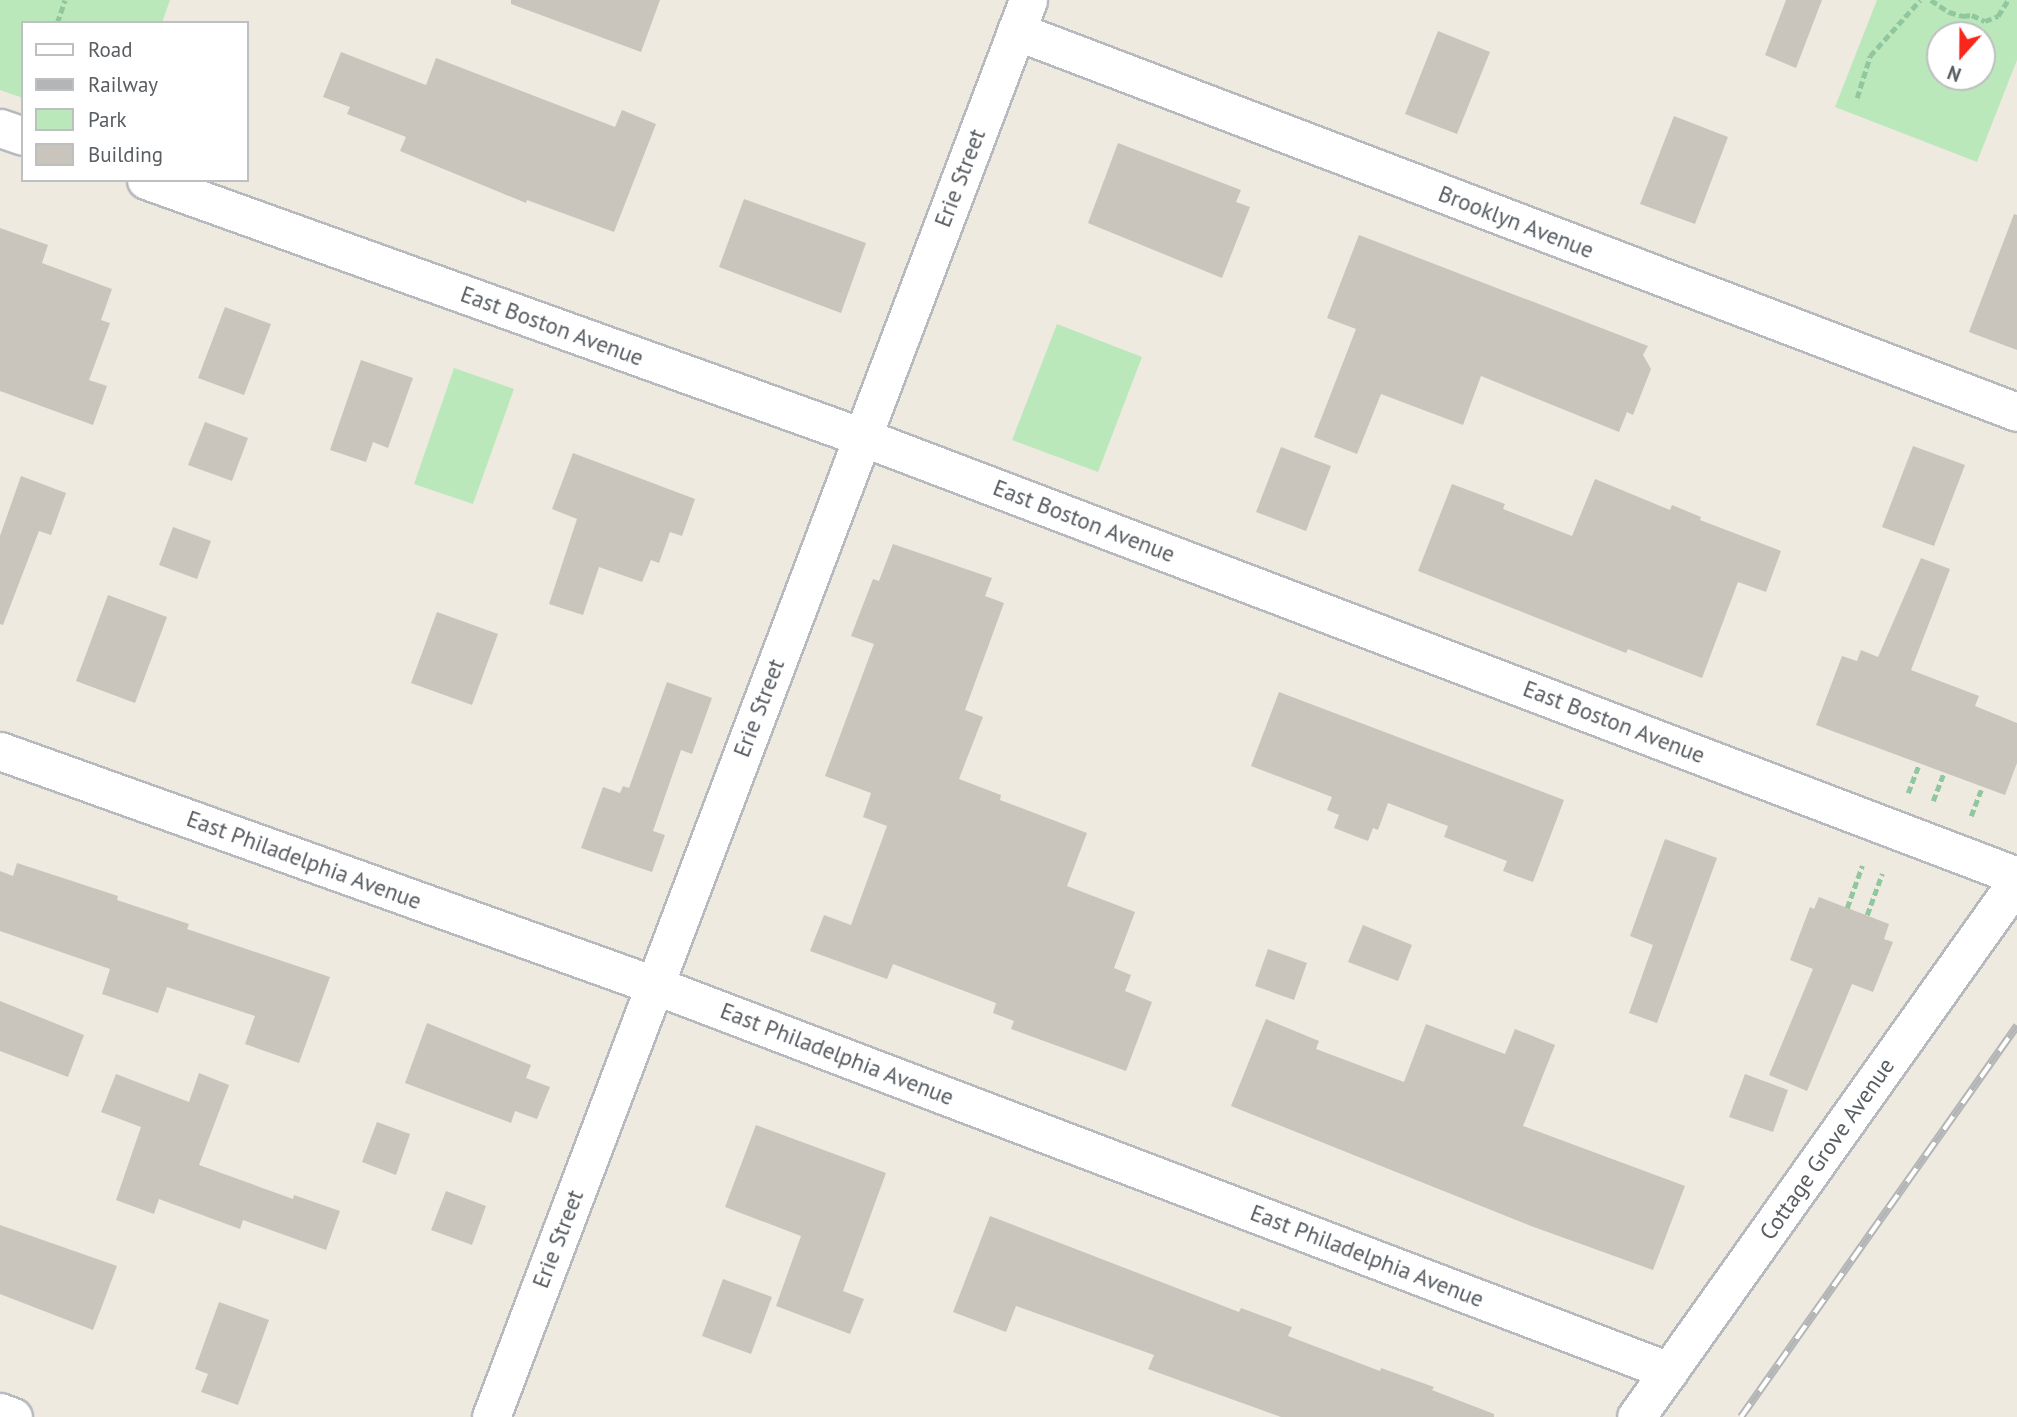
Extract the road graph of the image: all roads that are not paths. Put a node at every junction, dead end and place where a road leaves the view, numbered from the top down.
1 (1022, 15) edge
2 (0, 128) edge
3 (21, 135) edge
4 (152, 182) edge
5 (2017, 412) edge
6 (862, 437) junction
7 (0, 751) edge
8 (2017, 878) edge
9 (654, 985) junction
10 (1669, 1371) junction
11 (0, 1412) edge
12 (13, 1417) edge
13 (491, 1417) edge
14 (1636, 1417) edge

1 - 5 street, Brooklyn Avenue
1 - 6 street, Erie Street
2 - 3 street
4 - 6 street, East Boston Avenue
6 - 8 street, East Boston Avenue
6 - 9 street, Erie Street
7 - 9 street, East Philadelphia Avenue
8 - 10 street, Cottage Grove Avenue
9 - 10 street, East Philadelphia Avenue
9 - 13 street, Erie Street
10 - 14 street, Cottage Grove Avenue
11 - 12 street

